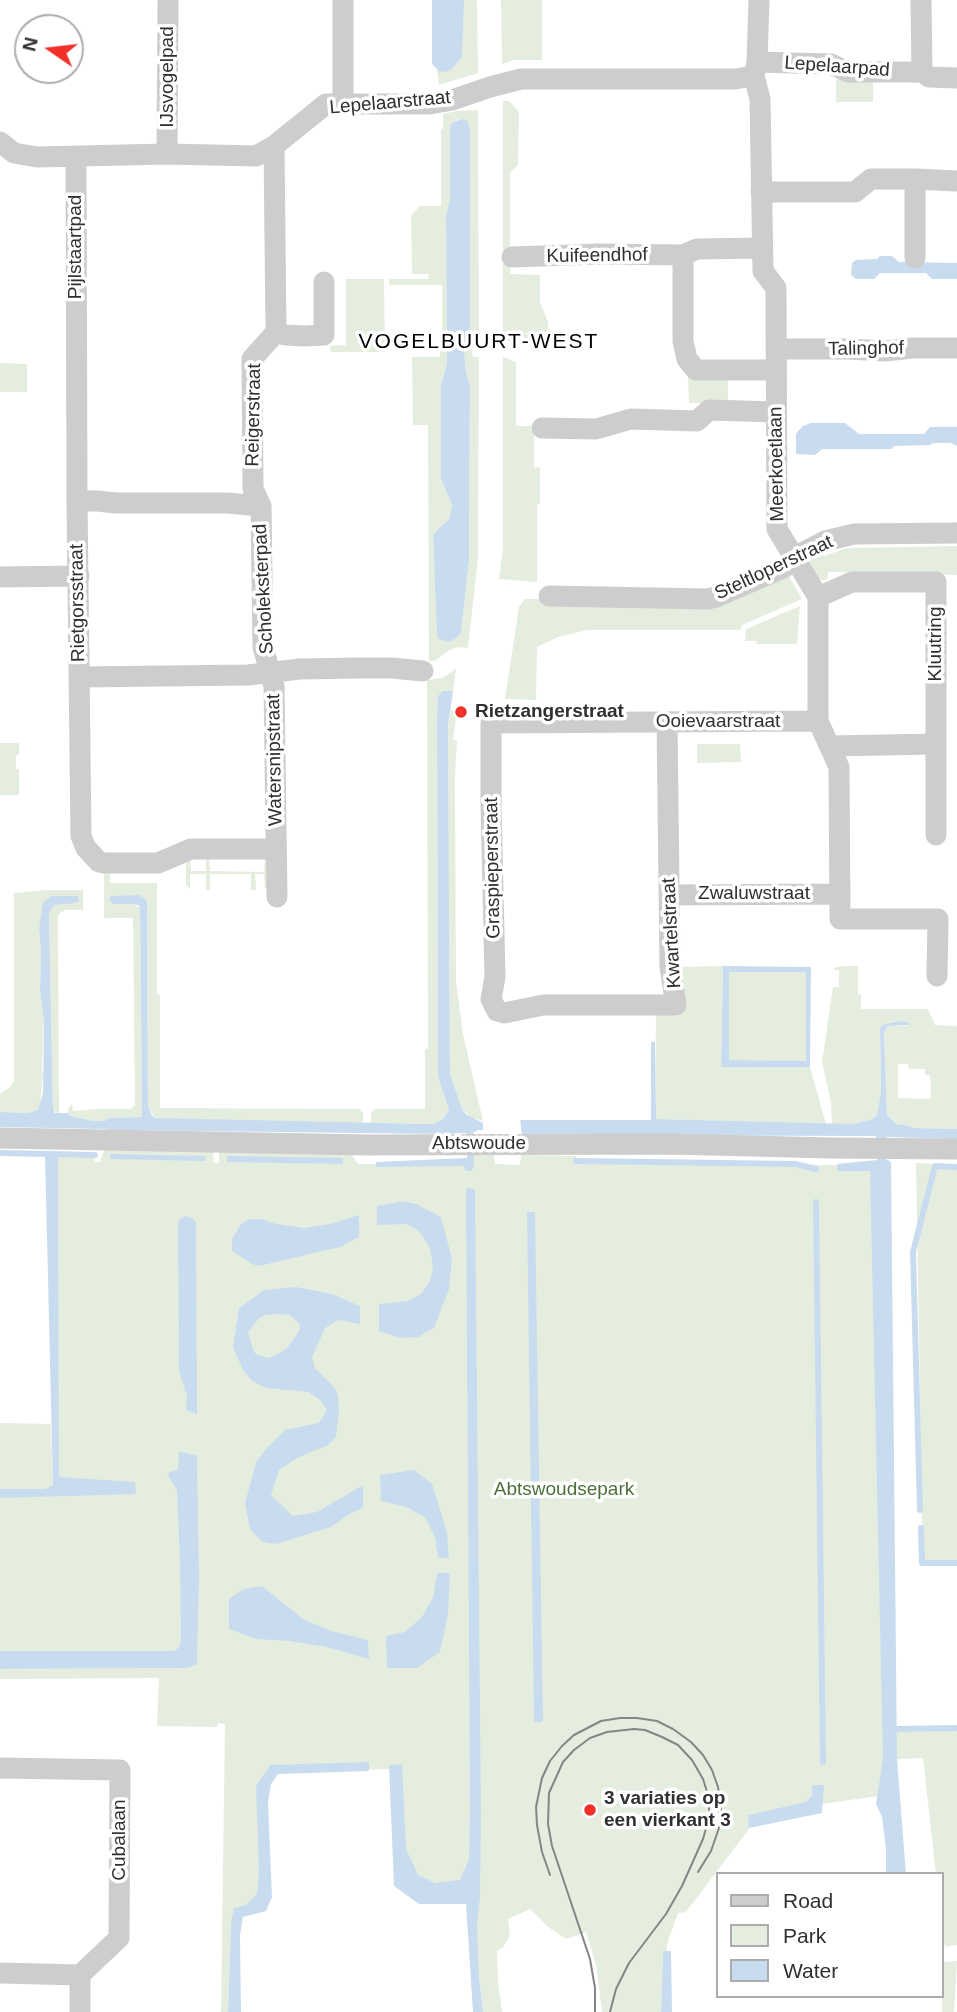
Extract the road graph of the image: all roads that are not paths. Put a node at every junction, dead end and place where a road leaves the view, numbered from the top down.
1 (168, 0) edge
2 (343, 0) edge
3 (759, 0) edge
4 (921, 0) edge
5 (756, 69) junction
6 (922, 72) junction
7 (957, 78) edge
8 (343, 103) junction
9 (0, 142) edge
10 (274, 146) junction
11 (167, 154) junction
12 (76, 157) junction
13 (915, 178) junction
14 (957, 181) edge
15 (761, 192) junction
16 (762, 248) junction
17 (682, 255) junction
18 (512, 257) dead end
19 (915, 258) dead end
20 (324, 282) dead end
21 (275, 332) junction
22 (77, 338) joint
23 (957, 348) edge
24 (776, 359) junction
25 (776, 412) junction
26 (542, 428) dead end
27 (77, 501) junction
28 (261, 506) junction
29 (957, 533) edge
30 (794, 557) junction
31 (79, 576) junction
32 (0, 577) edge
33 (549, 596) dead end
34 (818, 597) junction
35 (423, 671) dead end
36 (270, 672) junction
37 (79, 677) junction
38 (667, 722) junction
39 (818, 722) junction
40 (491, 723) joint
41 (936, 744) junction
42 (830, 746) junction
43 (936, 835) dead end
44 (276, 849) junction
45 (99, 862) joint
46 (840, 894) junction
47 (669, 895) junction
48 (277, 897) dead end
49 (948, 918) edge
50 (937, 976) dead end
51 (497, 1011) joint
52 (0, 1138) edge
53 (957, 1149) edge
54 (0, 1768) edge
55 (0, 1973) edge
56 (80, 1975) junction
57 (80, 2012) edge

1 - 11 street, IJsvogelpad
2 - 8 street
3 - 5 street, Meerkoetlaan
4 - 6 street
5 - 6 street, Lepelaarpad
5 - 8 street, Lepelaarstraat
5 - 15 street, Meerkoetlaan
6 - 7 street, Lepelaarpad
8 - 10 street, Lepelaarstraat
9 - 12 street, Lepelaarstraat
10 - 11 street, Lepelaarstraat
10 - 21 street
11 - 12 street, Lepelaarstraat
12 - 22 street, Pijlstaartpad
13 - 14 street
13 - 15 street
13 - 19 street
15 - 16 street, Meerkoetlaan
16 - 17 street, Kuifeendhof
16 - 24 street, Meerkoetlaan
17 - 18 street, Kuifeendhof
17 - 24 street, Talinghof
20 - 21 street
21 - 28 street, Reigerstraat
22 - 27 street, Rietgorsstraat
23 - 24 street, Talinghof
24 - 25 street, Meerkoetlaan
25 - 26 street
25 - 30 street, Meerkoetlaan
27 - 28 street
27 - 31 street, Rietgorsstraat
28 - 36 street, Scholeksterpad
29 - 30 street, Steltloperstraat
30 - 33 street, Steltloperstraat
30 - 34 street, Meerkoetlaan
31 - 32 street
31 - 37 street, Rietgorsstraat
34 - 39 street
34 - 41 street, Kluutring
35 - 36 street
36 - 37 street
36 - 44 street, Watersnipstraat
37 - 45 street, Rietgorsstraat
38 - 39 street, Ooievaarstraat
38 - 40 street, Ooievaarstraat
38 - 47 street, Kwartelstraat
39 - 42 street
40 - 51 street, Graspieperstraat
41 - 42 street
41 - 43 street, Kluutring
42 - 46 street
44 - 45 street, Watersnipstraat
44 - 48 street, Watersnipstraat
46 - 47 street, Zwaluwstraat
46 - 49 street
47 - 51 street, Kwartelstraat
49 - 50 street
52 - 53 street, Abtswoude
54 - 56 street, Cubalaan
55 - 56 street
56 - 57 street

